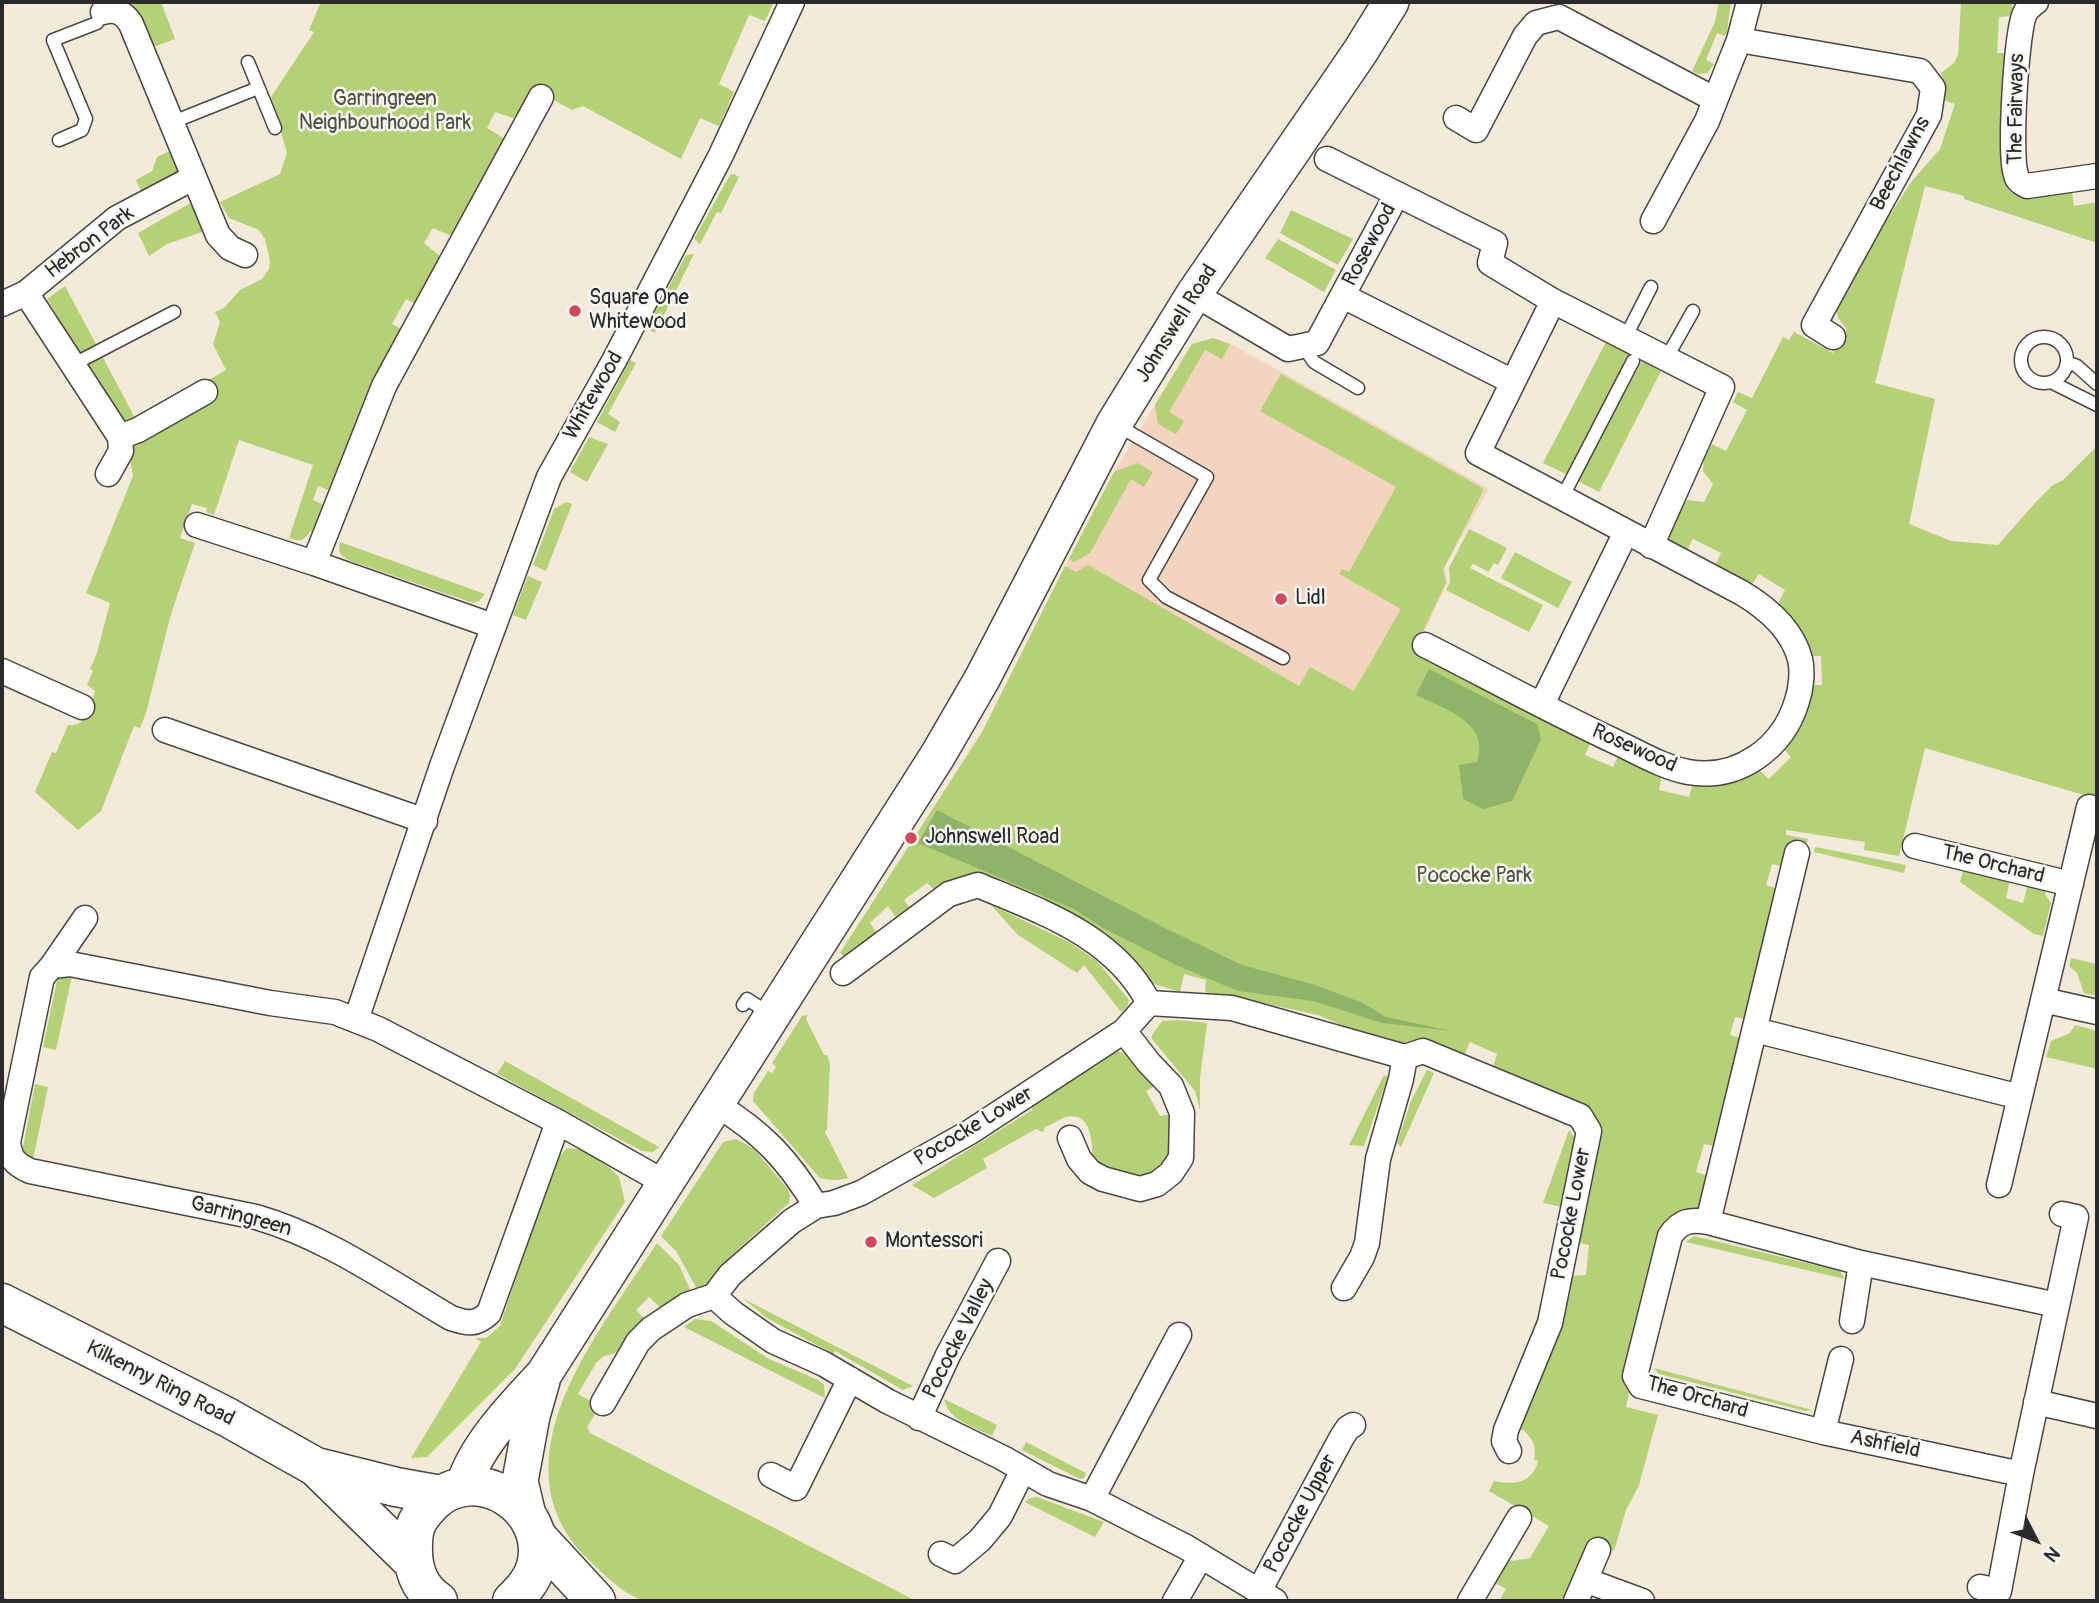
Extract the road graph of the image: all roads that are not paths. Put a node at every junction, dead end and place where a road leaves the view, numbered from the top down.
1 (792, 2) edge
2 (1391, 2) edge
3 (1749, 2) edge
4 (2036, 2) edge
5 (103, 12) joint
6 (1739, 40) junction
7 (248, 62) dead end
8 (258, 88) junction
9 (541, 97) dead end
10 (1714, 99) junction
11 (1456, 118) dead end
12 (173, 122) junction
13 (275, 128) dead end
14 (58, 140) dead end
15 (1327, 159) dead end
16 (2097, 176) edge
17 (193, 178) junction
18 (1397, 194) junction
19 (1653, 221) dead end
20 (245, 255) dead end
21 (1651, 287) dead end
22 (26, 293) junction
23 (1194, 294) junction
24 (1343, 296) junction
25 (1553, 301) junction
26 (2, 304) edge
27 (1693, 311) dead end
28 (173, 312) dead end
29 (1833, 337) dead end
30 (1303, 346) junction
31 (1629, 349) junction
32 (1666, 359) junction
33 (2067, 362) junction
34 (74, 364) junction
35 (1513, 382) junction
36 (2051, 382) junction
37 (2097, 384) edge
38 (1358, 388) dead end
39 (205, 392) dead end
40 (2097, 405) edge
41 (1114, 424) junction
42 (120, 437) junction
43 (108, 474) dead end
44 (1562, 498) junction
45 (197, 525) dead end
46 (1626, 532) junction
47 (1651, 546) junction
48 (314, 563) junction
49 (493, 626) junction
50 (1425, 645) dead end
51 (1283, 658) dead end
52 (4, 678) edge
53 (1542, 704) junction
54 (82, 707) dead end
55 (165, 730) dead end
56 (2089, 807) dead end
57 (425, 821) junction
58 (1915, 846) dead end
59 (1797, 853) dead end
60 (2071, 884) junction
61 (85, 918) dead end
62 (52, 965) junction
63 (844, 973) dead end
64 (2043, 1000) junction
65 (1149, 1003) junction
66 (2097, 1012) edge
67 (356, 1020) junction
68 (1755, 1030) junction
69 (1124, 1031) junction
70 (1405, 1058) junction
71 (2020, 1097) junction
72 (717, 1105) junction
73 (558, 1122) junction
74 (1070, 1138) dead end
75 (667, 1184) junction
76 (1999, 1185) dead end
77 (816, 1206) junction
78 (2062, 1214) dead end
79 (1708, 1222) junction
80 (996, 1259) dead end
81 (1861, 1263) junction
82 (1344, 1288) dead end
83 (714, 1296) junction
84 (2, 1303) edge
85 (2057, 1305) junction
86 (1852, 1321) dead end
87 (1179, 1347) dead end
88 (1841, 1359) dead end
89 (544, 1374) junction
90 (850, 1379) junction
91 (2036, 1402) junction
92 (603, 1403) dead end
93 (2097, 1416) edge
94 (919, 1418) junction
95 (1341, 1430) dead end
96 (1823, 1433) junction
97 (1509, 1451) dead end
98 (316, 1467) junction
99 (1023, 1470) junction
100 (2021, 1474) junction
101 (771, 1475) dead end
102 (452, 1492) junction
103 (1092, 1499) junction
104 (1519, 1518) dead end
105 (532, 1526) junction
106 (1598, 1550) dead end
107 (941, 1554) dead end
108 (1201, 1556) junction
109 (412, 1561) junction
110 (1980, 1587) dead end
111 (1581, 1591) edge
112 (1267, 1596) edge
113 (434, 1600) edge
114 (512, 1601) edge
115 (596, 1601) edge
116 (1175, 1601) edge
117 (1470, 1601) edge
118 (1642, 1601) edge

1 - 49 street, Whitewood
2 - 23 street, Johnswell Road
3 - 6 street
4 - 16 street, The Fairways
5 - 12 street
5 - 14 lane
6 - 10 street
6 - 29 street, Beechlawns
7 - 8 lane
8 - 12 lane
8 - 13 lane
9 - 48 street
10 - 11 street
10 - 19 street
12 - 17 street
15 - 18 street, Rosewood
17 - 20 street
17 - 22 street, Hebron Park
18 - 24 street, Rosewood
18 - 25 street, Rosewood
21 - 31 lane
22 - 26 street, Hebron Park
22 - 34 street, Hebron Park
23 - 30 street
23 - 41 street, Johnswell Road
24 - 30 street, Rosewood
24 - 35 street, Rosewood
25 - 31 street, Rosewood
25 - 35 street, Rosewood
27 - 32 lane
28 - 34 lane
30 - 38 lane
31 - 32 street, Rosewood
31 - 44 lane
32 - 47 street, Rosewood
33 - 36 lane
33 - 36 lane
33 - 37 lane
34 - 42 street, Hebron Park
35 - 44 street, Rosewood
36 - 40 lane
39 - 42 street
41 - 51 lane
41 - 72 street, Johnswell Road
42 - 43 street
44 - 46 street, Rosewood
45 - 48 street
46 - 47 street, Rosewood
46 - 53 street
47 - 53 street, Rosewood
48 - 49 street
49 - 57 street
50 - 53 street, Rosewood
52 - 54 street
55 - 57 street
56 - 60 street, The Orchard
57 - 67 street
58 - 60 street, The Orchard
59 - 68 street
60 - 64 street, The Orchard
61 - 62 street, Garringreen
62 - 67 street
62 - 73 street, Garringreen
63 - 65 street
64 - 66 street
64 - 71 street, The Orchard
65 - 69 street, Pococke Lower
65 - 70 street, Pococke Lower
67 - 73 street
68 - 71 street
68 - 79 street
69 - 74 street
69 - 77 street, Pococke Lower
70 - 82 street
70 - 97 street, Pococke Lower
71 - 76 street, The Orchard
72 - 75 street, Johnswell Road
72 - 77 street
73 - 75 street
75 - 89 street, Johnswell Road
77 - 83 street
78 - 85 street
79 - 81 street, The Orchard
79 - 96 street, The Orchard
80 - 94 street, Pococke Valley
81 - 85 street
81 - 86 street
83 - 90 street, Pococke Valley
83 - 92 street
84 - 98 main road, Kilkenny Ring Road
85 - 91 street
87 - 103 street
88 - 96 street, Ashfield
89 - 102 street, Johnswell Road
89 - 105 street, Johnswell Road
90 - 94 street, Pococke Valley
90 - 101 street
91 - 93 street
91 - 100 street
94 - 99 street, Pococke Valley
95 - 112 street, Pococke Upper
96 - 100 street, Ashfield
98 - 102 main road, Kilkenny Ring Road
98 - 109 main road, Kilkenny Ring Road
99 - 103 street, Pococke Upper
99 - 107 street
100 - 110 street
102 - 105 main road, Kilkenny Ring Road
102 - 109 main road
103 - 108 street, Pococke Upper
104 - 117 street
105 - 114 main road
105 - 115 main road
106 - 111 street
108 - 112 street, Pococke Upper
108 - 116 street
109 - 113 main road
111 - 118 street

